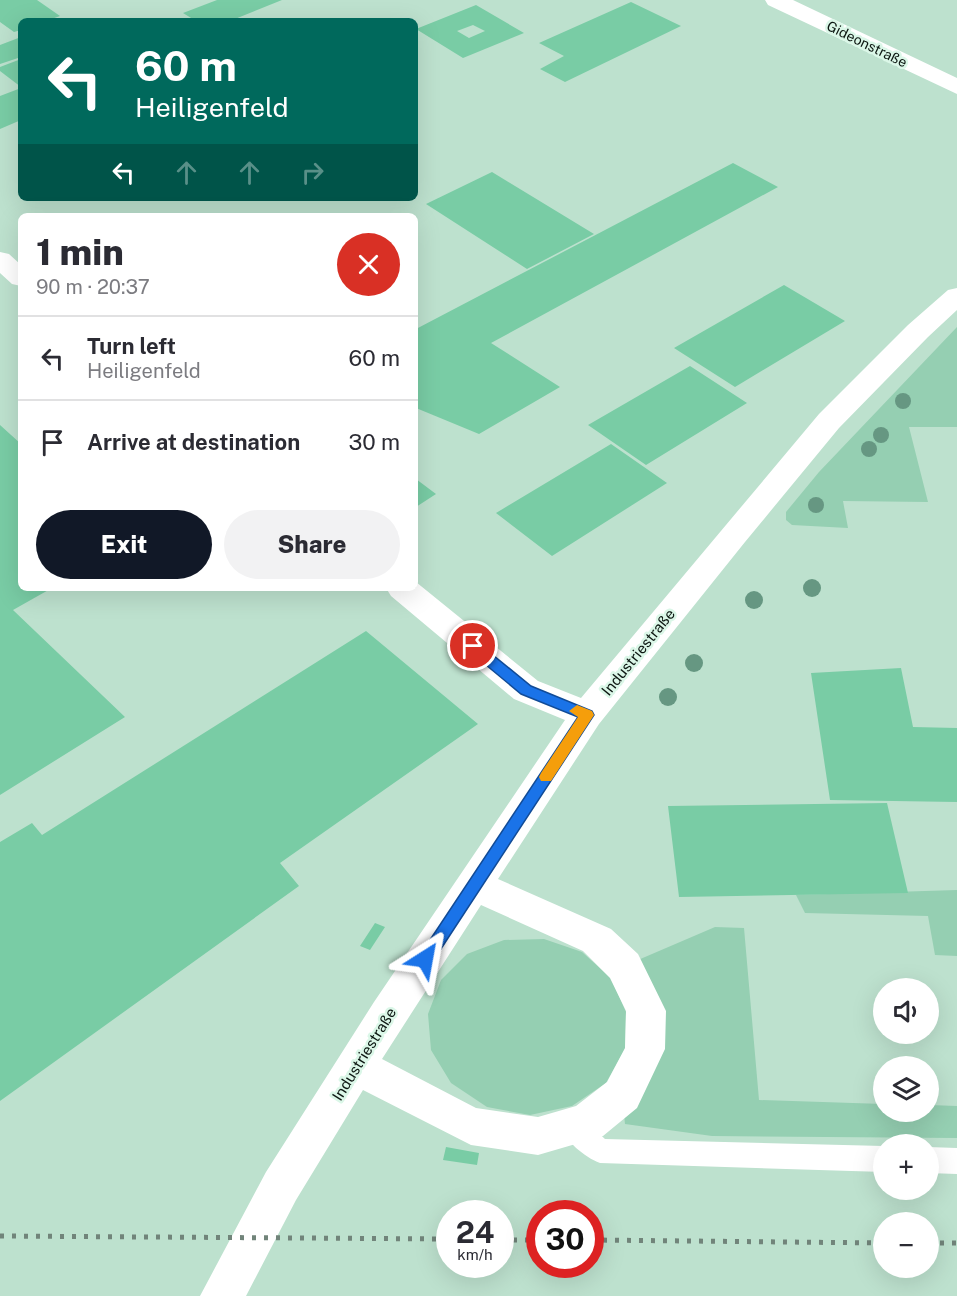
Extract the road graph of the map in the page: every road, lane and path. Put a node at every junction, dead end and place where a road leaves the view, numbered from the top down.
1 (776, 0) edge
2 (957, 87) edge
3 (0, 260) edge
4 (18, 275) edge
5 (957, 296) edge
6 (406, 591) edge
7 (587, 715) junction
8 (475, 886) junction
9 (356, 1066) junction
10 (572, 1126) junction
11 (873, 1159) edge
12 (939, 1160) edge
13 (957, 1161) edge
14 (222, 1296) edge

1 - 2 street, Gideonstraße
3 - 4 street
5 - 7 street, Industriestraße
6 - 7 street
7 - 8 street, Industriestraße
8 - 9 street, Industriestraße
8 - 10 street
9 - 10 street
9 - 14 street, Industriestraße
10 - 11 lane
12 - 13 lane

